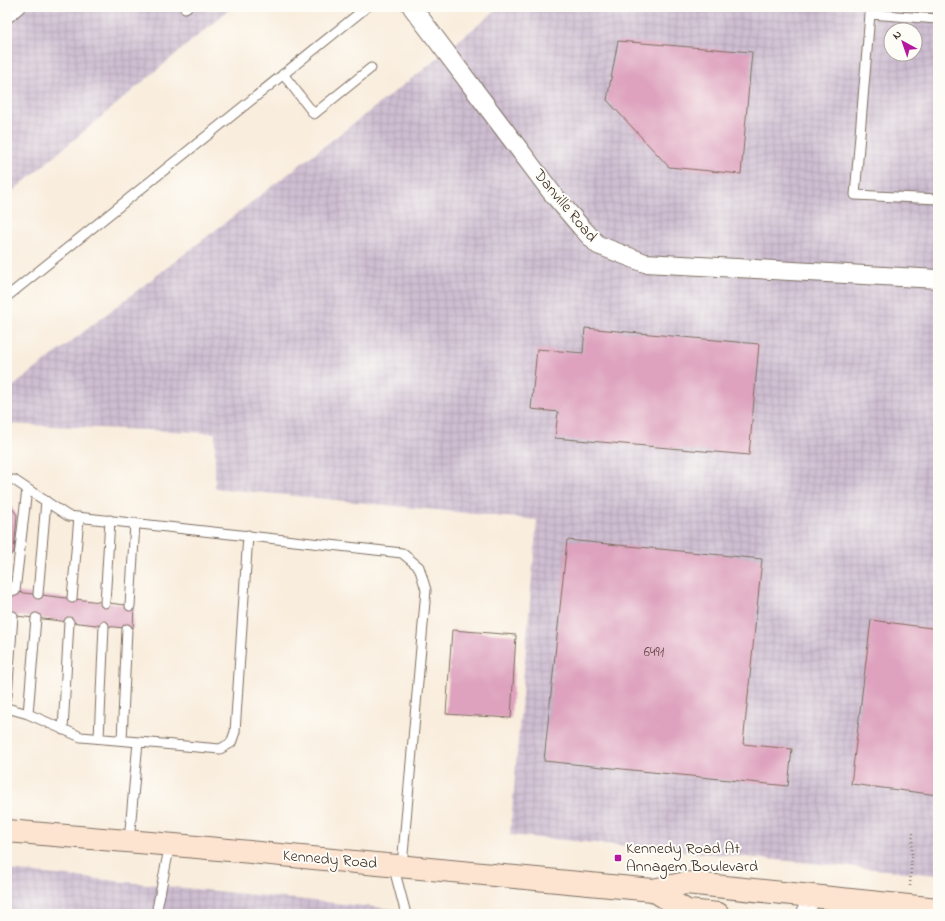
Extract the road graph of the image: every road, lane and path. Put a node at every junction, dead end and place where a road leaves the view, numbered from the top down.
1 (21, 7) edge
2 (367, 7) edge
3 (412, 7) edge
4 (7, 18) edge
5 (938, 19) edge
6 (372, 68) dead end
7 (283, 74) junction
8 (938, 199) edge
9 (938, 279) edge
10 (7, 293) edge
11 (14, 480) dead end
12 (27, 489) junction
13 (46, 501) junction
14 (79, 517) junction
15 (110, 520) junction
16 (135, 523) junction
17 (248, 535) junction
18 (15, 591) dead end
19 (38, 594) dead end
20 (72, 598) dead end
21 (104, 602) dead end
22 (130, 606) dead end
23 (13, 616) dead end
24 (36, 618) dead end
25 (69, 622) dead end
26 (104, 626) dead end
27 (127, 629) dead end
28 (7, 696) edge
29 (7, 708) edge
30 (28, 714) junction
31 (62, 730) junction
32 (99, 738) junction
33 (122, 740) junction
34 (138, 742) junction
35 (7, 831) edge
36 (912, 831) dead end
37 (129, 841) junction
38 (170, 844) junction
39 (397, 866) junction
40 (653, 890) junction
41 (808, 905) edge
42 (908, 906) junction
43 (938, 909) edge
44 (156, 914) edge
45 (406, 914) edge
46 (718, 914) edge

1 - 4 lane
2 - 7 lane
3 - 9 street, Danville Road
5 - 8 lane
6 - 7 lane
7 - 10 lane
11 - 12 lane
12 - 13 lane
12 - 18 lane
13 - 14 lane
13 - 19 lane
14 - 15 lane
14 - 20 lane
15 - 16 lane
15 - 21 lane
16 - 17 lane
16 - 22 lane
17 - 34 lane
17 - 39 lane
23 - 28 lane
24 - 30 lane
25 - 31 lane
26 - 32 lane
27 - 33 lane
29 - 30 lane
30 - 31 lane
31 - 32 lane
32 - 33 lane
33 - 34 lane
34 - 37 lane
35 - 37 main road, Kennedy Road
36 - 42 path
37 - 38 main road, Kennedy Road
38 - 39 main road, Kennedy Road
38 - 44 lane
39 - 40 main road, Kennedy Road
39 - 45 lane
40 - 41 main road, Kennedy Road
40 - 46 main road, Kennedy Road
41 - 42 main road, Kennedy Road
42 - 43 main road, Kennedy Road

